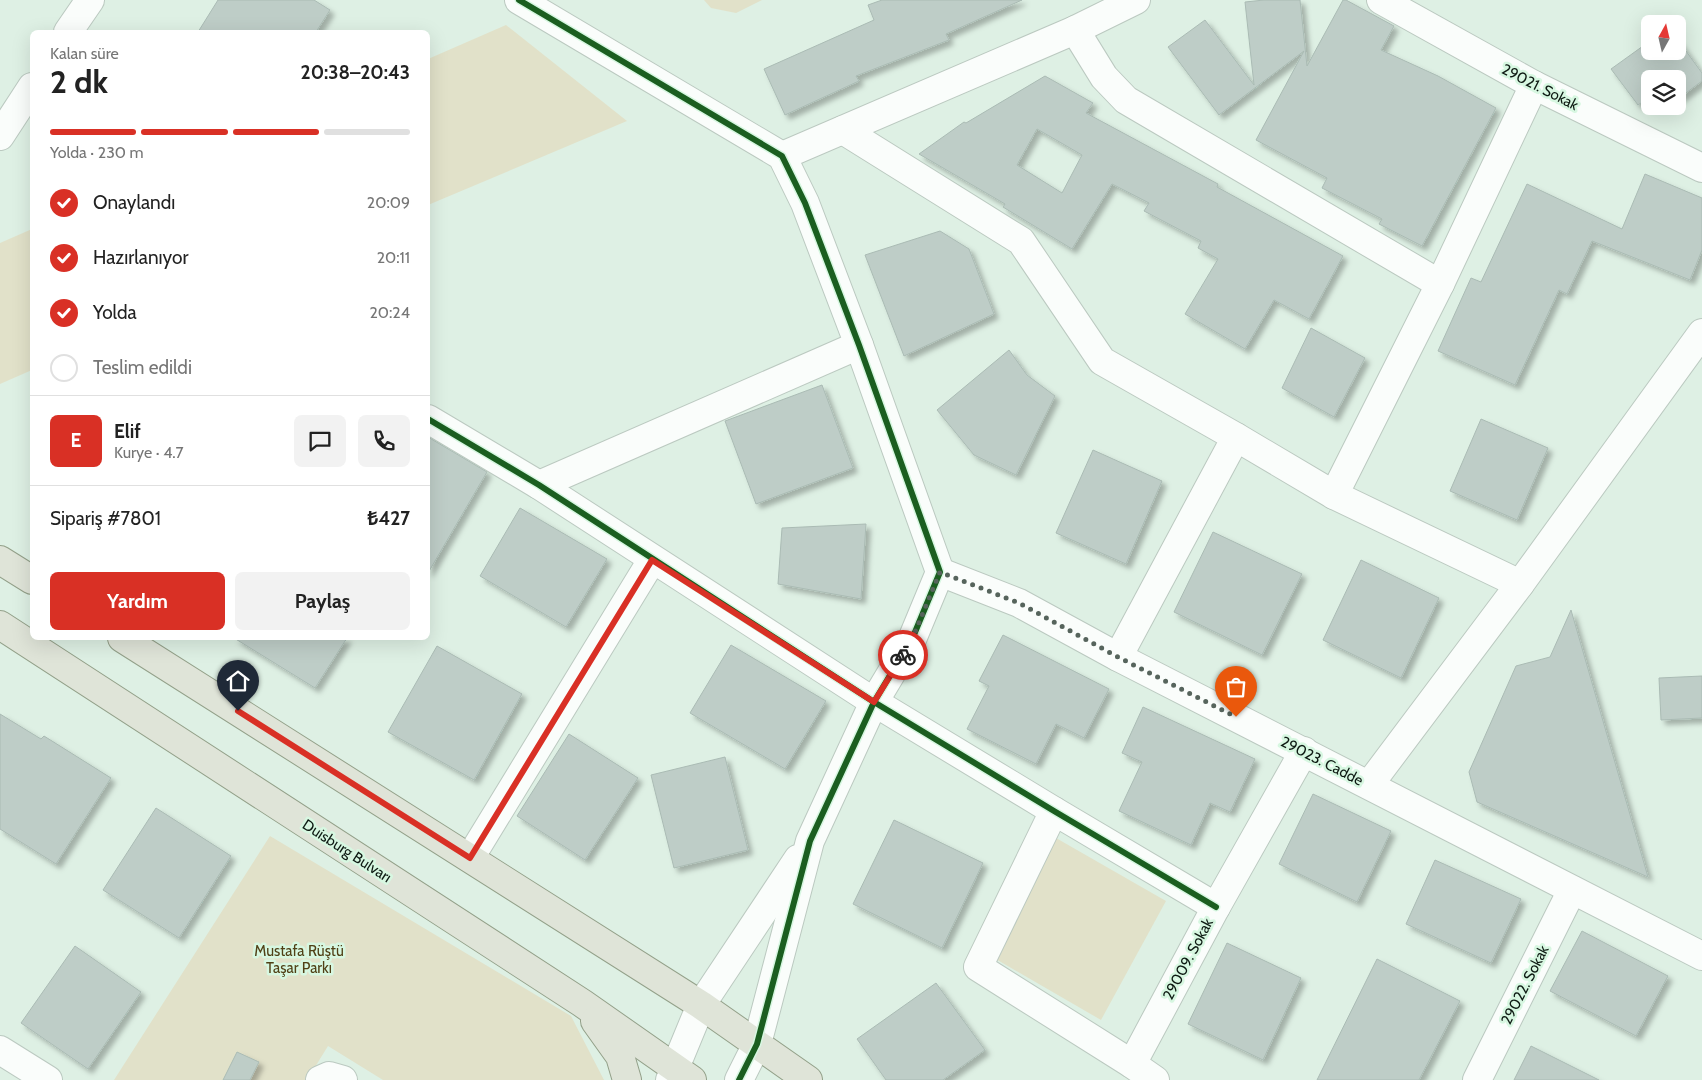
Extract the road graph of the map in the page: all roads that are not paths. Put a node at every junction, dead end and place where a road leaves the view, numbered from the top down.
1 (90, 0) edge
2 (519, 0) edge
3 (1136, 0) edge
4 (1381, 0) edge
5 (69, 30) edge
6 (1075, 30) junction
7 (1534, 85) junction
8 (30, 89) edge
9 (843, 130) junction
10 (0, 136) edge
11 (782, 156) junction
12 (1702, 168) edge
13 (1440, 284) junction
14 (1702, 333) edge
15 (859, 345) junction
16 (430, 419) edge
17 (1236, 436) junction
18 (539, 485) junction
19 (1334, 496) junction
20 (0, 560) edge
21 (652, 560) junction
22 (940, 572) junction
23 (30, 579) edge
24 (1520, 584) junction
25 (0, 625) edge
26 (125, 640) edge
27 (1118, 657) junction
28 (874, 702) junction
29 (1304, 752) junction
30 (1369, 785) junction
31 (1054, 811) junction
32 (810, 842) junction
33 (470, 858) junction
34 (1572, 890) junction
35 (1216, 907) junction
36 (1702, 956) edge
37 (582, 1003) junction
38 (701, 1005) junction
39 (756, 1044) junction
40 (0, 1050) edge
41 (1132, 1064) junction
42 (679, 1076) edge
43 (48, 1080) edge
44 (320, 1080) edge
45 (343, 1080) edge
46 (627, 1080) edge
47 (740, 1080) edge
48 (808, 1080) edge
49 (1155, 1080) edge
50 (1477, 1080) edge

1 - 5 street
2 - 11 street
3 - 6 street
4 - 7 street, 29021. Sokak
6 - 9 street
6 - 13 street
7 - 12 street, 29021. Sokak
7 - 13 street
8 - 10 street
9 - 11 street
9 - 17 street
11 - 15 street
13 - 19 street
14 - 24 street
15 - 18 street
15 - 22 street
16 - 18 street
17 - 19 street
17 - 27 street
18 - 21 street
19 - 24 street
20 - 23 main road
21 - 28 street
21 - 33 street
22 - 27 street, 29023. Cadde
22 - 28 street
24 - 30 street
25 - 37 main road, Duisburg Bulvarı
26 - 33 main road
27 - 29 street, 29023. Cadde
28 - 31 street
28 - 32 street
29 - 30 street, 29023. Cadde
29 - 35 street, 29009. Sokak
30 - 34 street, 29023. Cadde
31 - 35 street
31 - 41 street
32 - 38 street
32 - 39 street
33 - 38 main road
34 - 36 street, 29023. Cadde
34 - 50 street, 29022. Sokak
35 - 41 street, 29009. Sokak
37 - 42 main road, Duisburg Bulvarı
37 - 46 main road
38 - 39 main road
38 - 42 street
39 - 47 street
39 - 48 main road
40 - 43 street
41 - 49 street
44 - 45 street

